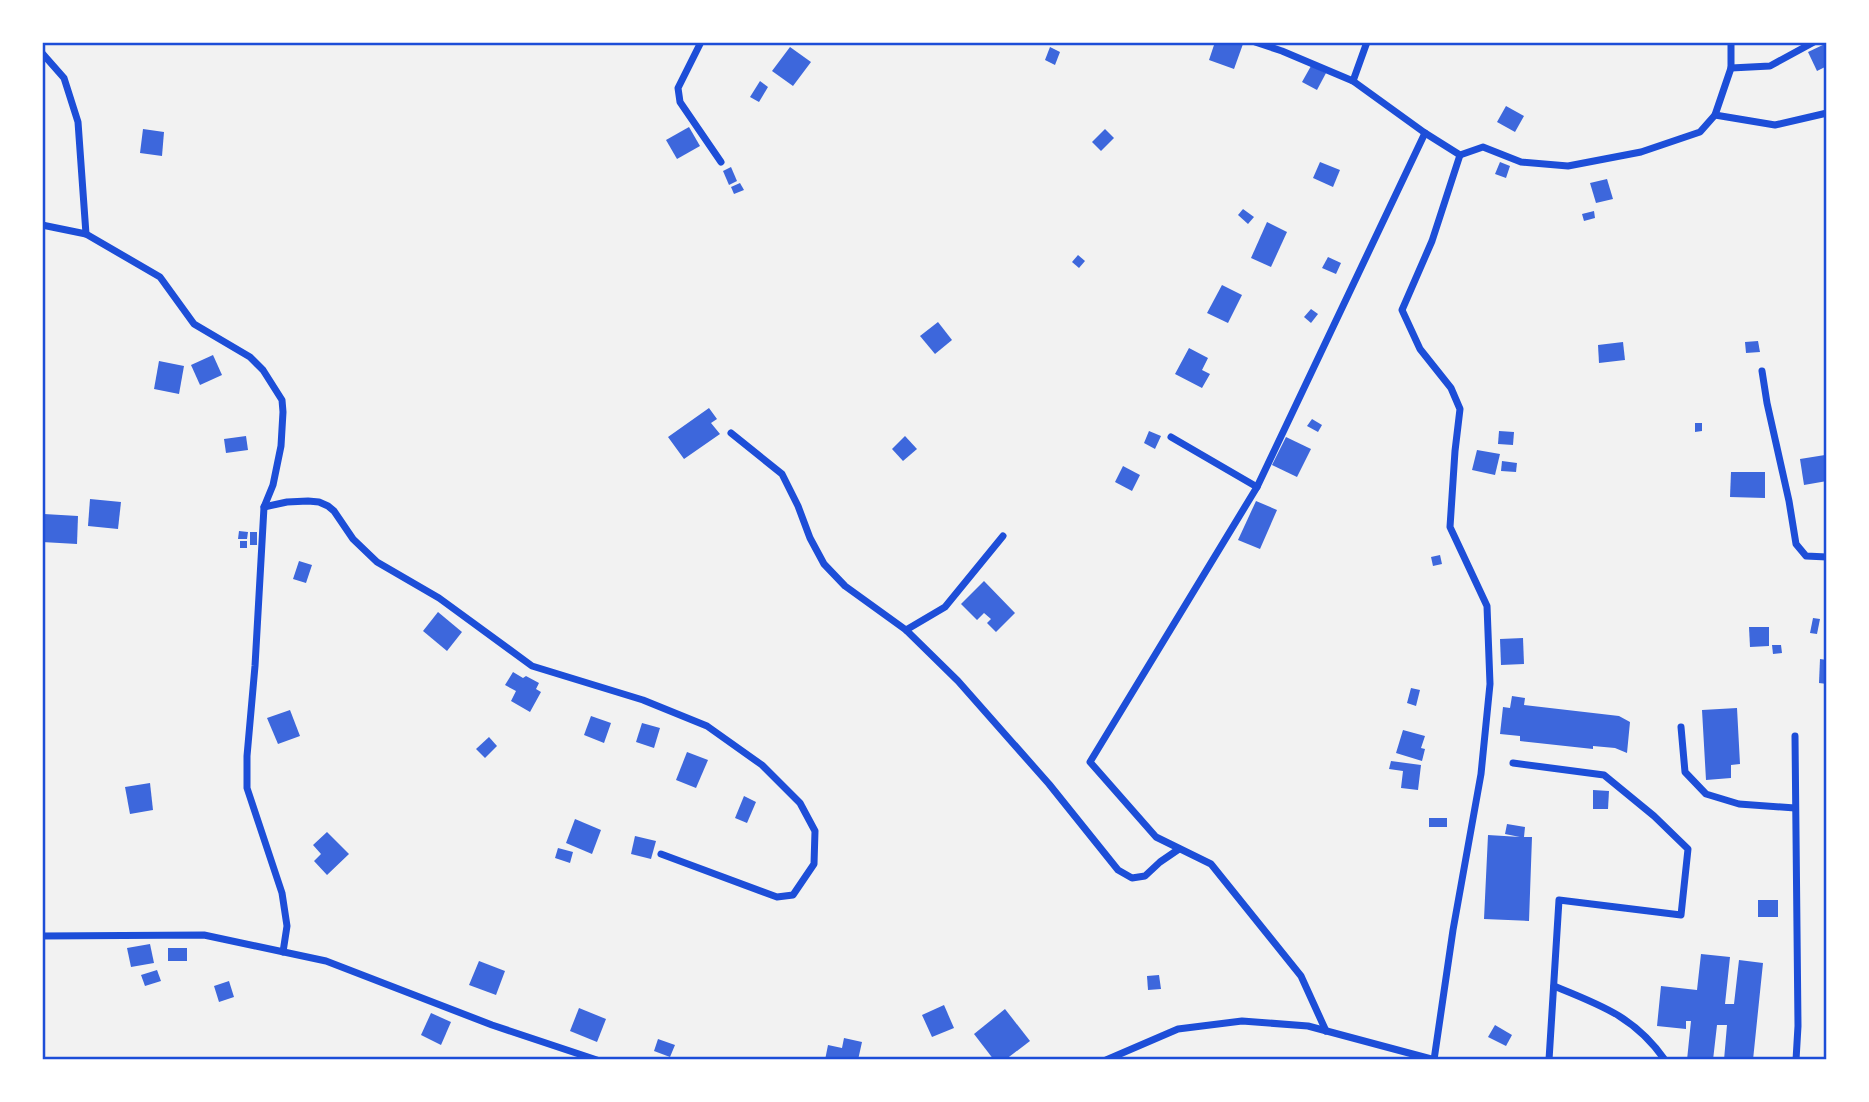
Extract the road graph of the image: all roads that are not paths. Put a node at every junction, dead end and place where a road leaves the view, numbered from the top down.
1 (701, 42) edge
2 (1255, 42) edge
3 (1367, 42) edge
4 (1731, 42) edge
5 (1814, 42) edge
6 (42, 53) edge
7 (1731, 68) junction
8 (1353, 81) junction
9 (1827, 113) edge
10 (1714, 115) junction
11 (1425, 133) junction
12 (1460, 155) junction
13 (721, 162) dead end
14 (42, 225) edge
15 (86, 234) junction
16 (1762, 371) dead end
17 (731, 433) dead end
18 (1171, 437) dead end
19 (1257, 487) junction
20 (264, 507) junction
21 (1003, 536) dead end
22 (1827, 557) edge
23 (906, 630) junction
24 (1681, 727) dead end
25 (1795, 736) dead end
26 (1513, 764) dead end
27 (1795, 808) junction
28 (1179, 849) junction
29 (661, 854) dead end
30 (42, 936) edge
31 (284, 952) junction
32 (1554, 986) junction
33 (1326, 1031) junction
34 (597, 1060) edge
35 (1106, 1060) edge
36 (1435, 1060) edge
37 (1549, 1060) edge
38 (1665, 1060) edge
39 (1796, 1060) edge

1 - 13 street
2 - 8 street
3 - 8 street
4 - 7 street
5 - 7 street
6 - 15 street
7 - 10 street
8 - 11 street
9 - 10 street
10 - 12 street
11 - 12 street
11 - 19 street
12 - 36 street
14 - 15 street
15 - 20 street
16 - 22 street
17 - 23 street
18 - 19 street
19 - 28 street
20 - 29 street
20 - 31 street
21 - 23 street
23 - 28 street
24 - 27 street
25 - 27 street
26 - 32 street
27 - 39 street
28 - 33 street
30 - 31 street
31 - 34 street
32 - 37 street
32 - 38 street
33 - 35 street
33 - 36 street

